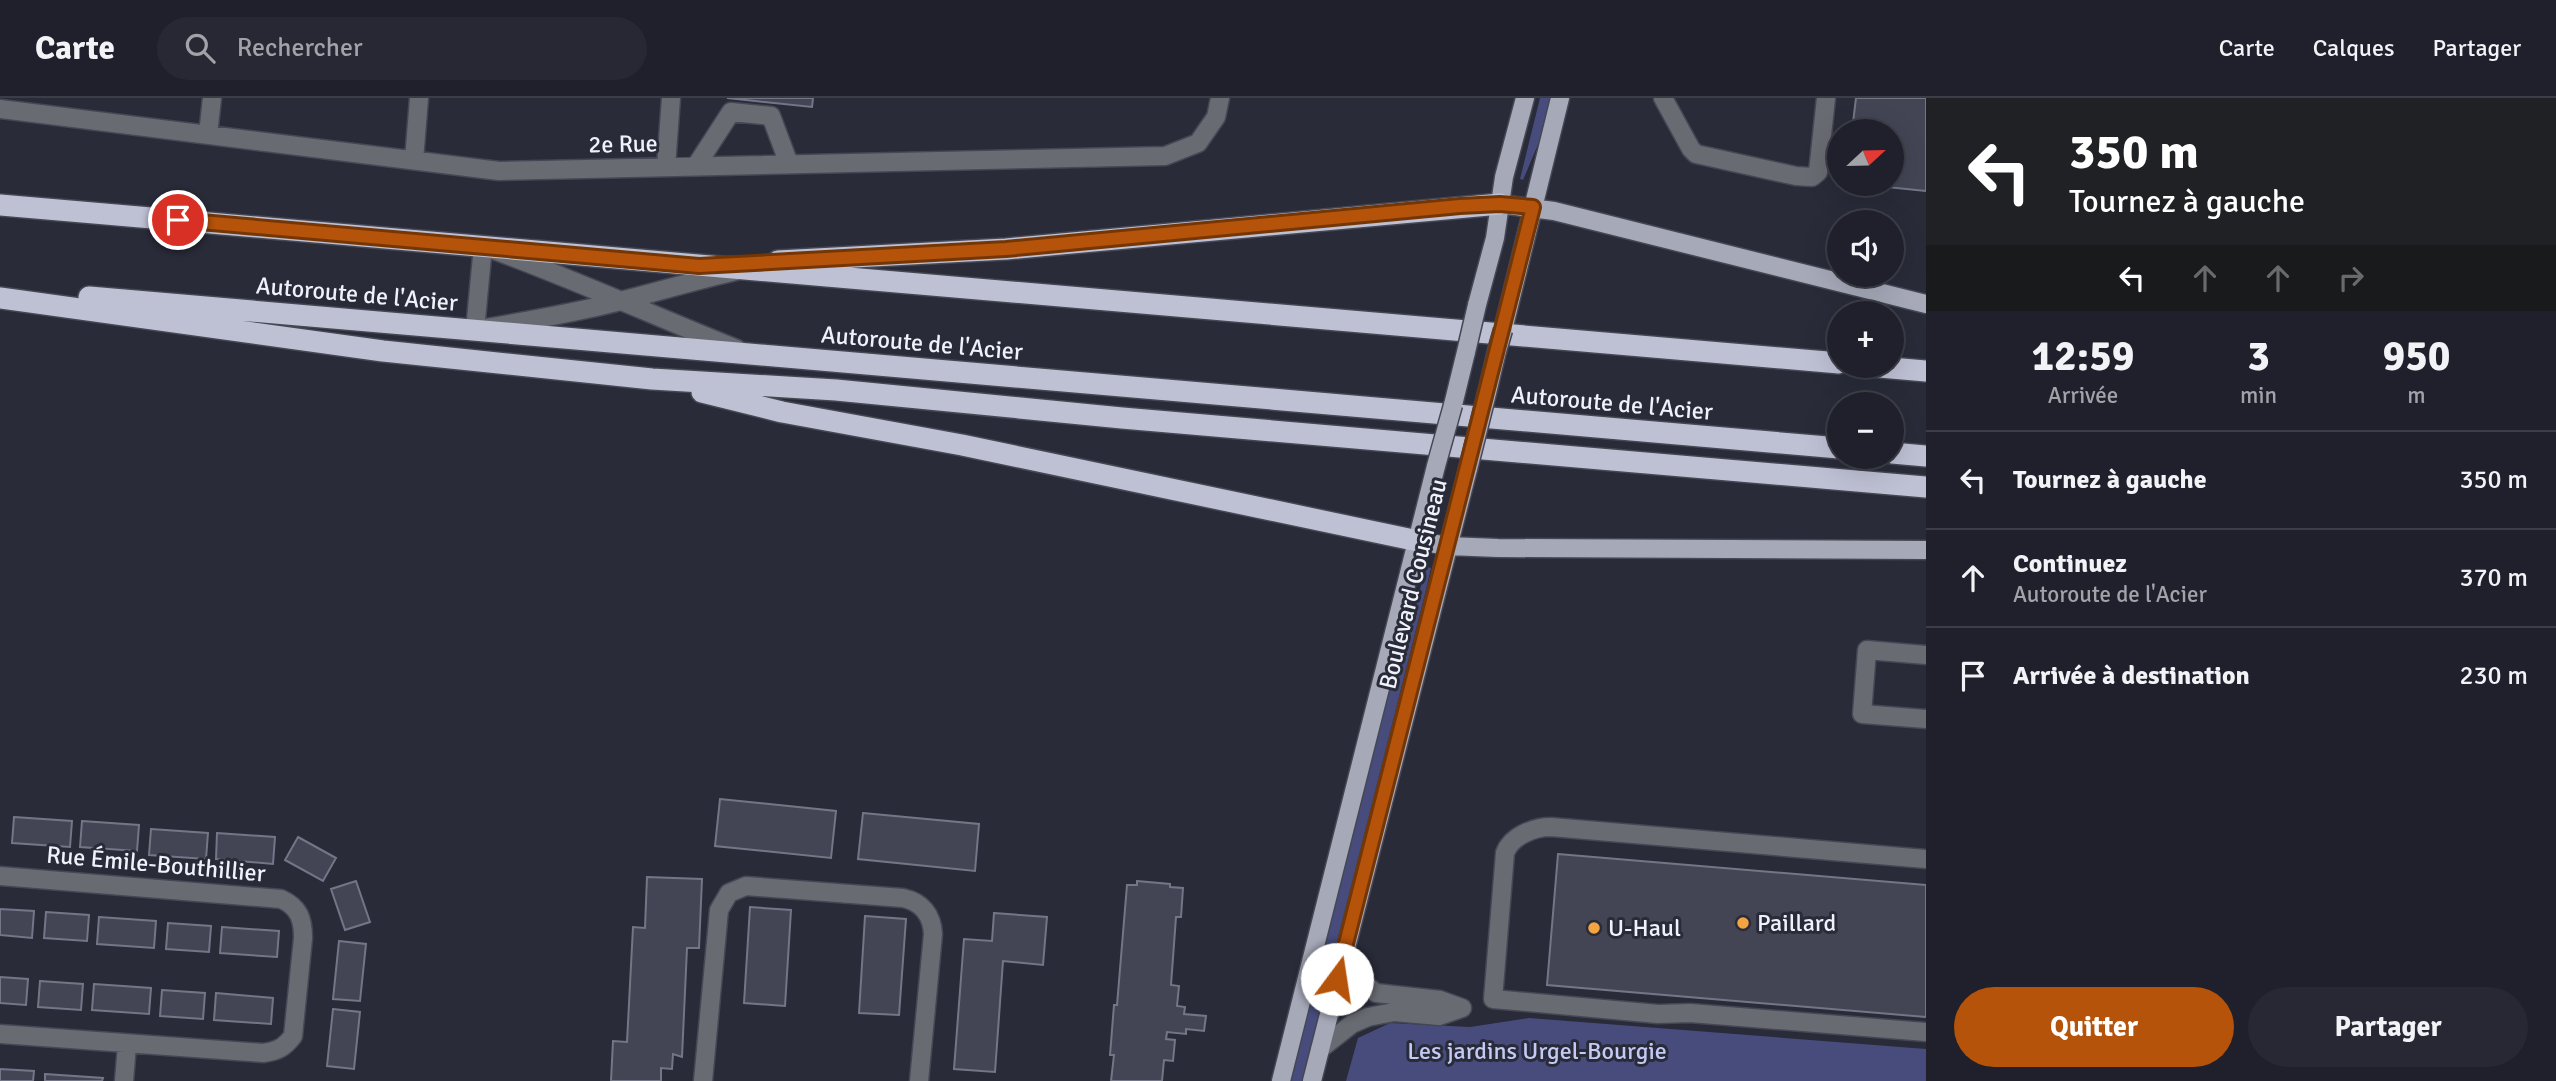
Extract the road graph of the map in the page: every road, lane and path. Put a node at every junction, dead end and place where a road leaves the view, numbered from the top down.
1 (212, 98) edge
2 (419, 98) edge
3 (671, 98) edge
4 (1220, 98) edge
5 (1525, 98) edge
6 (1560, 98) edge
7 (1663, 98) edge
8 (1826, 98) edge
9 (0, 108) edge
10 (208, 135) junction
11 (414, 160) junction
12 (789, 164) junction
13 (696, 166) junction
14 (666, 167) junction
15 (1500, 204) junction
16 (0, 205) edge
17 (1533, 207) junction
18 (483, 246) junction
19 (780, 261) junction
20 (699, 266) junction
21 (746, 269) junction
22 (0, 289) edge
23 (0, 298) edge
24 (620, 301) junction
25 (1926, 304) edge
26 (475, 330) junction
27 (750, 354) junction
28 (1827, 362) edge
29 (1904, 369) edge
30 (1926, 371) edge
31 (652, 379) junction
32 (1827, 448) edge
33 (1904, 454) edge
34 (1926, 456) edge
35 (1926, 487) edge
36 (1418, 541) junction
37 (1448, 546) junction
38 (1926, 550) edge
39 (1926, 655) edge
40 (1926, 719) edge
41 (1926, 859) edge
42 (0, 876) edge
43 (1343, 957) junction
44 (1587, 998) dead end
45 (1493, 999) junction
46 (1462, 1008) junction
47 (1690, 1013) junction
48 (1926, 1032) edge
49 (0, 1034) edge
50 (127, 1045) junction
51 (1320, 1049) junction
52 (124, 1081) edge
53 (703, 1081) edge
54 (919, 1081) edge
55 (1281, 1081) edge
56 (1311, 1081) edge

1 - 10 street
2 - 11 street
3 - 14 street
4 - 12 street, 2e Rue
5 - 15 main road, Boulevard Cousineau
6 - 17 main road, Boulevard Cousineau
7 - 8 street
9 - 10 street, 2e Rue
10 - 11 street, 2e Rue
11 - 14 street, 2e Rue
12 - 13 street, 2e Rue
12 - 13 street
13 - 14 street, 2e Rue
15 - 17 main road
15 - 19 highway
15 - 36 main road, Boulevard Cousineau, bridge
16 - 18 highway
17 - 25 main road
17 - 37 main road, Boulevard Cousineau, bridge
18 - 20 highway
18 - 24 street
18 - 26 street
19 - 20 highway
19 - 21 street
20 - 21 highway
21 - 24 street
21 - 28 highway
22 - 26 highway, Autoroute de l'Acier
23 - 31 highway
24 - 26 street
24 - 27 street
26 - 27 highway, Autoroute de l'Acier
27 - 32 highway, Autoroute de l'Acier
29 - 30 highway
31 - 35 highway
31 - 36 highway
33 - 34 highway
36 - 37 main road
36 - 55 main road, Boulevard Cousineau
37 - 38 main road
37 - 43 main road, Boulevard Cousineau
39 - 40 street
41 - 45 street
42 - 50 street, Rue Émile-Bouthillier
43 - 46 street
43 - 51 main road, Boulevard Cousineau
44 - 47 street
45 - 46 street
45 - 47 street
46 - 51 street
47 - 48 street
49 - 50 street, Rue Émile-Bouthillier
50 - 52 street
51 - 56 main road, Boulevard Cousineau
53 - 54 street

